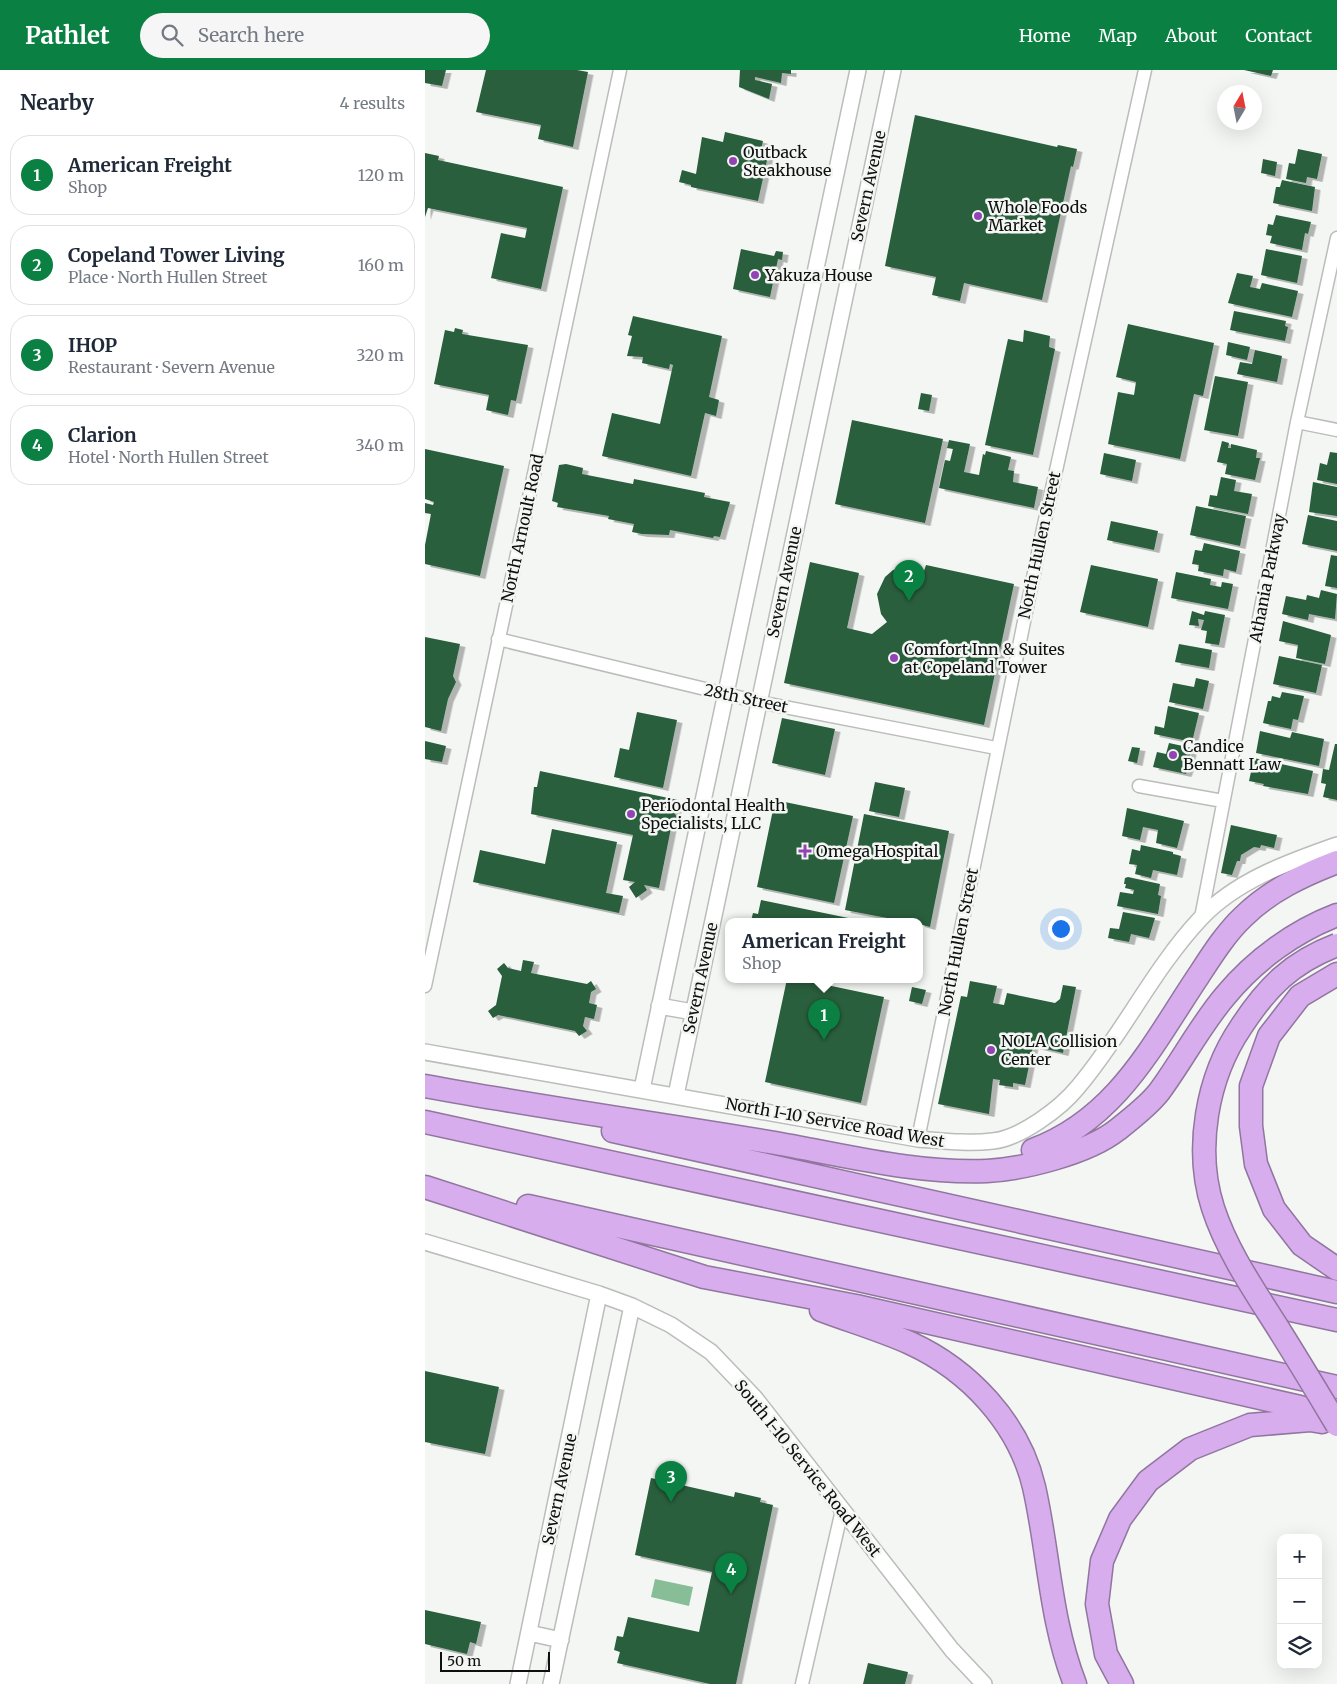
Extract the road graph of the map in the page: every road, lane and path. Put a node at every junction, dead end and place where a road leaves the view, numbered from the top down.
1 (620, 70) edge
2 (858, 70) edge
3 (893, 70) edge
4 (1145, 70) edge
5 (1337, 238) edge
6 (1297, 422) junction
7 (1337, 430) edge
8 (498, 639) junction
9 (726, 694) junction
10 (759, 702) junction
11 (997, 748) junction
12 (1139, 786) dead end
13 (1223, 801) junction
14 (1337, 845) edge
15 (1337, 862) edge
16 (1337, 915) edge
17 (1201, 918) junction
18 (1337, 945) edge
19 (1337, 974) edge
20 (425, 986) edge
21 (659, 1006) junction
22 (693, 1012) junction
23 (425, 1052) edge
24 (425, 1086) edge
25 (642, 1089) junction
26 (425, 1095) edge
27 (676, 1095) junction
28 (425, 1122) edge
29 (917, 1139) junction
30 (987, 1171) junction
31 (425, 1185) edge
32 (425, 1242) edge
33 (1337, 1269) edge
34 (763, 1289) junction
35 (1337, 1292) edge
36 (599, 1294) junction
37 (632, 1306) junction
38 (1337, 1320) edge
39 (1337, 1387) edge
40 (1337, 1418) edge
41 (1337, 1425) edge
42 (842, 1510) junction
43 (529, 1633) junction
44 (561, 1640) junction
45 (518, 1684) edge
46 (551, 1684) edge
47 (802, 1684) edge
48 (984, 1684) edge
49 (1075, 1684) edge
50 (1123, 1684) edge

1 - 8 street, North Arnoult Road
2 - 9 street, Severn Avenue
3 - 10 street, Severn Avenue
4 - 11 street, North Hullen Street
5 - 6 street, Athania Parkway
6 - 7 street
6 - 13 street, Athania Parkway
8 - 9 street, 28th Street
8 - 20 street, North Arnoult Road
9 - 10 street, 28th Street
9 - 21 street, Severn Avenue
10 - 11 street, 28th Street
10 - 22 street, Severn Avenue
11 - 29 street, North Hullen Street
12 - 13 street
13 - 17 street, Athania Parkway
14 - 17 street, North I-10 Service Road West
15 - 30 highway
16 - 30 highway
17 - 29 street, North I-10 Service Road West
18 - 41 highway, bridge
19 - 33 highway
21 - 22 street
21 - 25 street, Severn Avenue
22 - 27 street, Severn Avenue
23 - 25 street, North I-10 Service Road West
24 - 30 highway
25 - 27 street, North I-10 Service Road West
26 - 35 highway
27 - 29 street, North I-10 Service Road West
28 - 38 highway
31 - 34 highway
31 - 39 highway
32 - 36 street, South I-10 Service Road West
34 - 40 highway
34 - 49 highway
36 - 37 street, South I-10 Service Road West
36 - 43 street, Severn Avenue
37 - 42 street, South I-10 Service Road West
37 - 44 street
41 - 50 highway
42 - 47 street
42 - 48 street, South I-10 Service Road West
43 - 44 street
43 - 45 street, Severn Avenue
44 - 46 street

